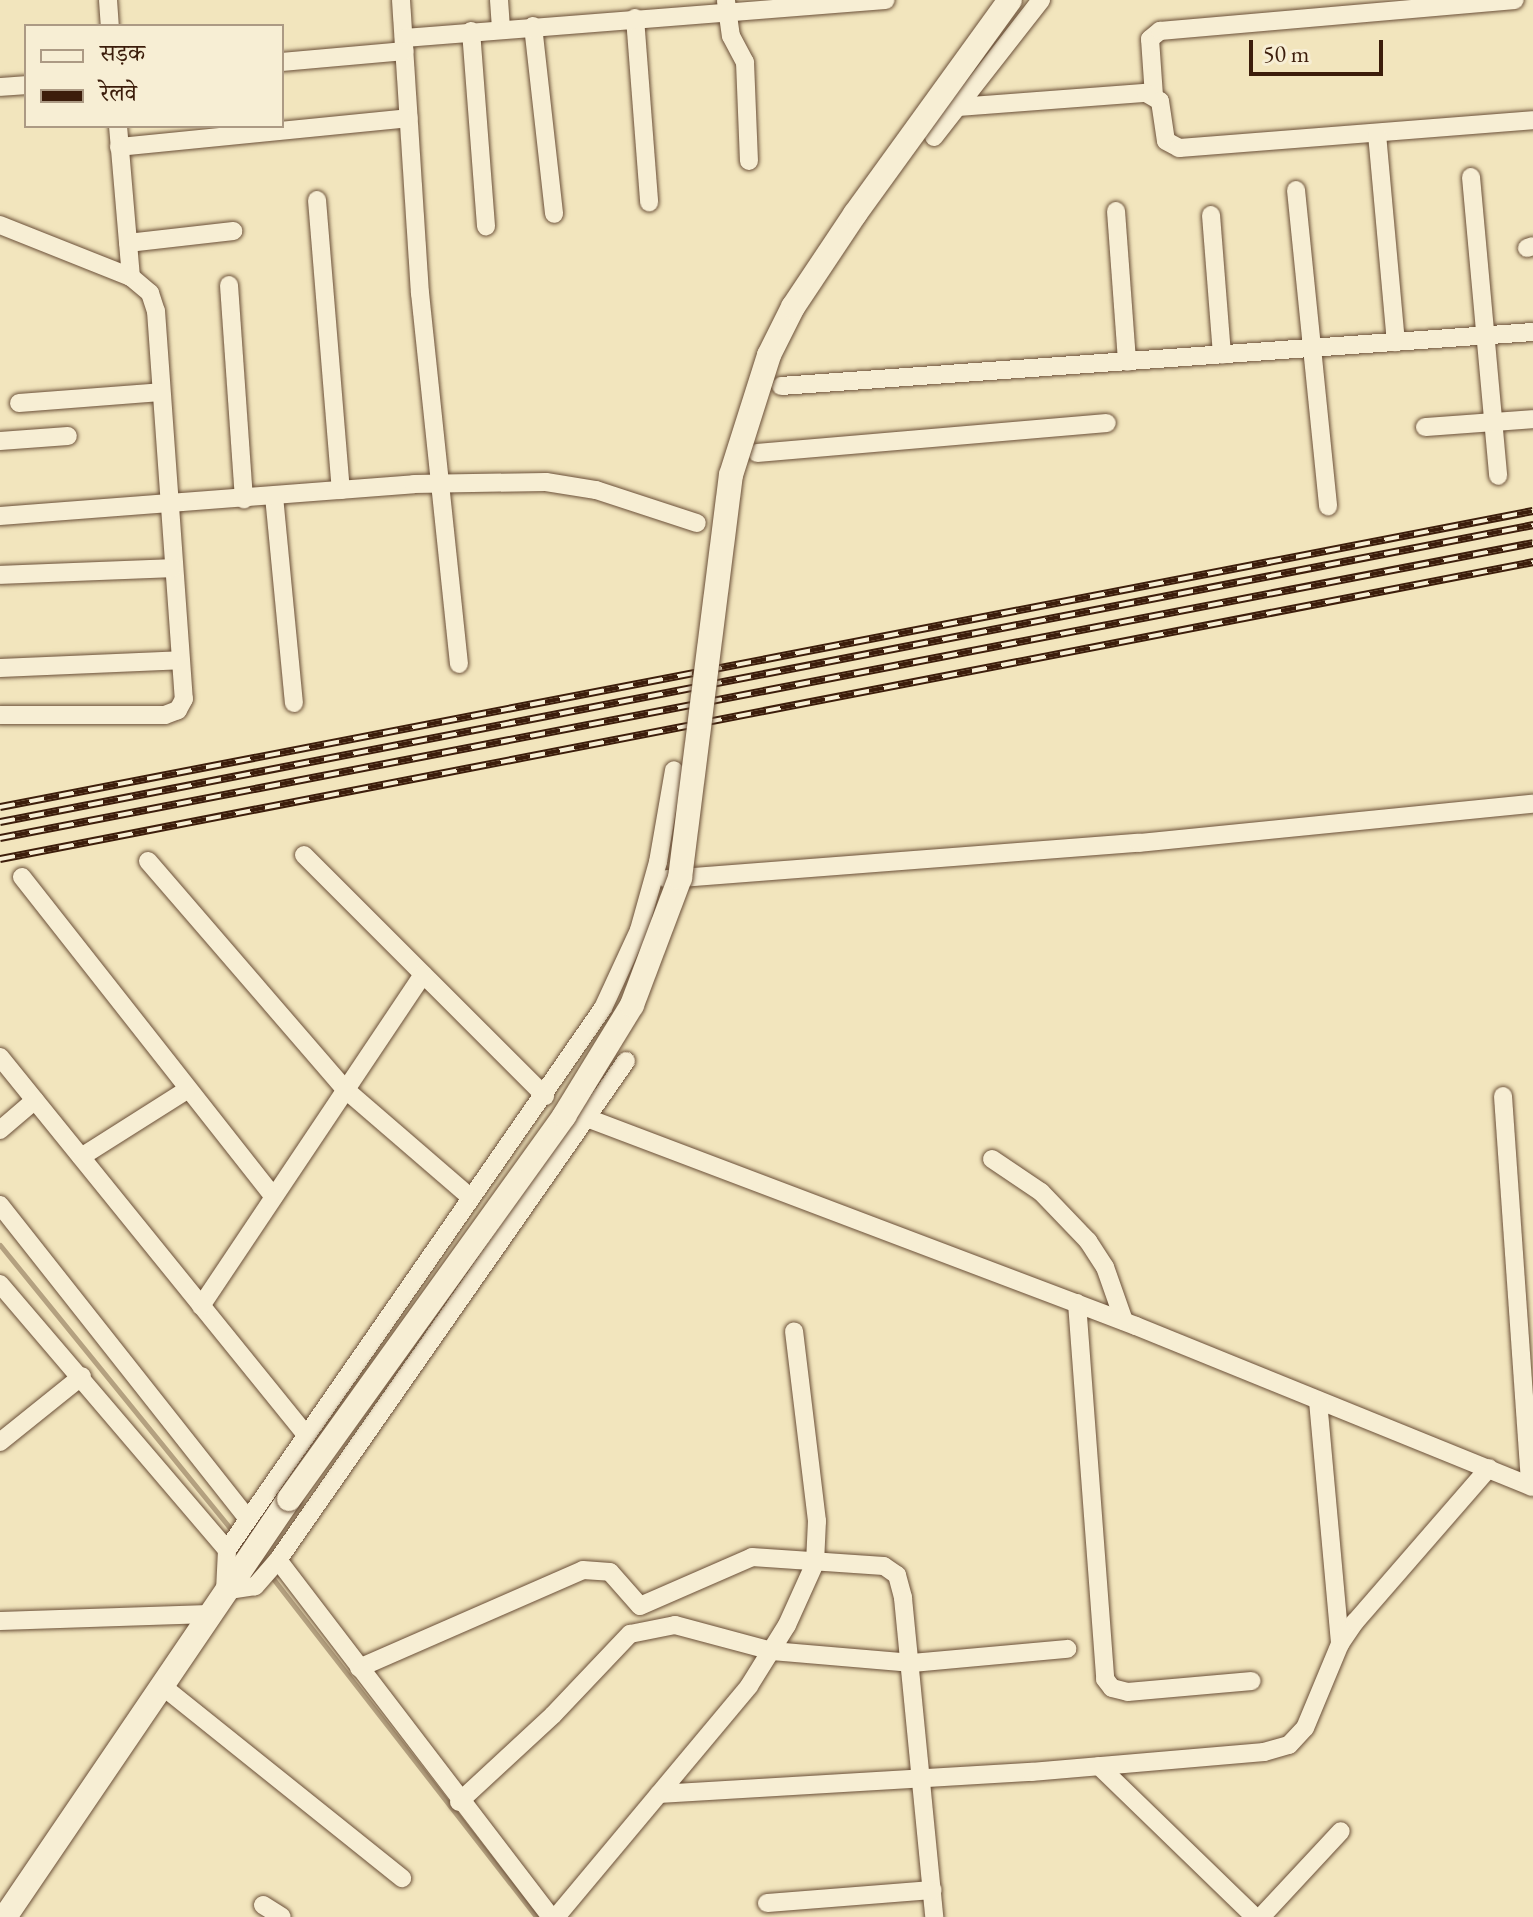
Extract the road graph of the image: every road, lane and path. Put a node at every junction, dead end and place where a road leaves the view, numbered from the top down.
1 (108, 0) edge
2 (401, 0) edge
3 (499, 0) edge
4 (886, 0) edge
5 (1010, 0) edge
6 (1041, 0) edge
7 (1515, 0) edge
8 (828, 2) edge
9 (727, 6) edge
10 (635, 18) junction
11 (110, 24) edge
12 (533, 26) junction
13 (501, 28) junction
14 (471, 31) junction
15 (404, 44) junction
16 (284, 62) edge
17 (24, 85) edge
18 (0, 87) edge
19 (1154, 96) junction
20 (958, 107) junction
21 (409, 118) junction
22 (1533, 120) edge
23 (118, 128) edge
24 (1377, 134) junction
25 (934, 137) dead end
26 (119, 147) junction
27 (749, 161) dead end
28 (1471, 177) dead end
29 (1296, 190) dead end
30 (317, 200) dead end
31 (649, 202) dead end
32 (1116, 211) dead end
33 (554, 214) dead end
34 (1211, 215) dead end
35 (0, 225) edge
36 (486, 226) dead end
37 (233, 231) dead end
38 (128, 243) junction
39 (131, 277) junction
40 (229, 285) dead end
41 (1533, 332) edge
42 (1482, 336) junction
43 (1396, 342) junction
44 (1315, 348) junction
45 (1222, 355) junction
46 (1127, 362) junction
47 (781, 386) dead end
48 (161, 392) junction
49 (19, 403) dead end
50 (1533, 419) edge
51 (1492, 422) junction
52 (1107, 423) dead end
53 (1425, 427) dead end
54 (68, 436) dead end
55 (0, 441) edge
56 (757, 453) dead end
57 (1498, 476) dead end
58 (437, 484) junction
59 (341, 490) junction
60 (274, 496) junction
61 (244, 499) junction
62 (169, 506) junction
63 (1328, 506) dead end
64 (0, 516) edge
65 (697, 523) dead end
66 (173, 568) junction
67 (0, 575) edge
68 (180, 660) junction
69 (459, 664) dead end
70 (0, 668) edge
71 (294, 703) dead end
72 (0, 715) edge
73 (674, 770) dead end
74 (1533, 804) edge
75 (304, 855) dead end
76 (148, 861) dead end
77 (22, 877) dead end
78 (653, 881) junction
79 (423, 974) junction
80 (0, 1057) edge
81 (626, 1061) dead end
82 (187, 1090) junction
83 (346, 1090) junction
84 (545, 1096) junction
85 (1503, 1096) dead end
86 (35, 1100) junction
87 (587, 1118) junction
88 (0, 1130) edge
89 (81, 1157) junction
90 (992, 1159) dead end
91 (274, 1197) junction
92 (470, 1197) junction
93 (0, 1205) edge
94 (0, 1284) edge
95 (1077, 1303) junction
96 (8, 1306) edge
97 (201, 1306) junction
98 (1124, 1321) junction
99 (794, 1331) dead end
100 (82, 1376) junction
101 (1318, 1401) junction
102 (305, 1434) junction
103 (0, 1442) edge
104 (1489, 1468) junction
105 (1532, 1486) edge
106 (237, 1535) junction
107 (815, 1563) junction
108 (271, 1568) junction
109 (225, 1591) junction
110 (209, 1614) junction
111 (0, 1621) edge
112 (1340, 1644) junction
113 (1067, 1649) dead end
114 (772, 1651) junction
115 (912, 1663) junction
116 (359, 1668) junction
117 (1252, 1681) dead end
118 (161, 1685) junction
119 (1099, 1766) junction
120 (922, 1777) junction
121 (659, 1794) junction
122 (459, 1802) junction
123 (1341, 1831) dead end
124 (402, 1878) dead end
125 (932, 1890) junction
126 (767, 1903) dead end
127 (263, 1905) dead end
128 (5, 1917) edge
129 (282, 1917) edge
130 (554, 1917) edge
131 (934, 1917) edge
132 (1255, 1917) edge
133 (1261, 1917) edge

1 - 11 street
2 - 15 street
3 - 13 street
4 - 8 street
5 - 109 street, bridge
6 - 20 street
7 - 19 street
8 - 9 street
9 - 10 street
9 - 27 street
10 - 12 street
10 - 31 street
12 - 13 street
12 - 33 street
13 - 14 street
14 - 15 street
14 - 36 street
15 - 16 street
15 - 21 street
17 - 18 street
19 - 20 street
19 - 24 street
20 - 25 street
21 - 26 street
21 - 58 street
22 - 24 street
23 - 26 street
24 - 43 street
26 - 38 street
28 - 42 street
29 - 44 street
30 - 59 street
32 - 46 street
34 - 45 street
35 - 39 street
37 - 38 street
38 - 39 street
39 - 48 street
40 - 61 street
41 - 42 street
42 - 43 street
42 - 51 street
43 - 44 street
44 - 45 street
44 - 63 street
45 - 46 street
46 - 47 street
48 - 49 street
48 - 62 street
50 - 51 street
51 - 53 street
51 - 57 street
52 - 56 street
54 - 55 street
58 - 59 street
58 - 65 street
58 - 69 street
59 - 60 street
60 - 61 street
60 - 71 street
61 - 62 street
62 - 64 street
62 - 66 street
66 - 67 street
66 - 68 street
68 - 70 street
68 - 72 street
73 - 78 street
74 - 78 street
75 - 79 street
76 - 83 street
77 - 82 street
78 - 84 street
79 - 83 street
79 - 84 street
80 - 86 street
81 - 87 street
82 - 89 street
82 - 91 street
83 - 91 street
83 - 92 street
84 - 92 street
85 - 105 street
86 - 88 street
86 - 89 street
87 - 95 street
87 - 108 street
89 - 97 street
90 - 98 street
91 - 97 street
92 - 102 street
93 - 106 street
94 - 96 street
95 - 98 street
95 - 117 street
96 - 100 street
97 - 102 street
98 - 101 street
99 - 107 street
100 - 103 street
100 - 106 street
101 - 104 street
101 - 112 street
102 - 106 street
104 - 105 street
104 - 112 street
106 - 109 street
107 - 114 street
107 - 115 street
107 - 116 street
108 - 109 street
108 - 116 street
109 - 110 street
110 - 111 street
110 - 118 street
112 - 119 street
113 - 115 street
114 - 115 street
114 - 121 street
114 - 122 street
115 - 120 street
116 - 122 street
118 - 124 street
118 - 128 street
119 - 120 street
119 - 132 street
120 - 121 street
120 - 125 street
121 - 130 street
122 - 130 street
123 - 133 street
125 - 126 street
125 - 131 street
127 - 129 street

